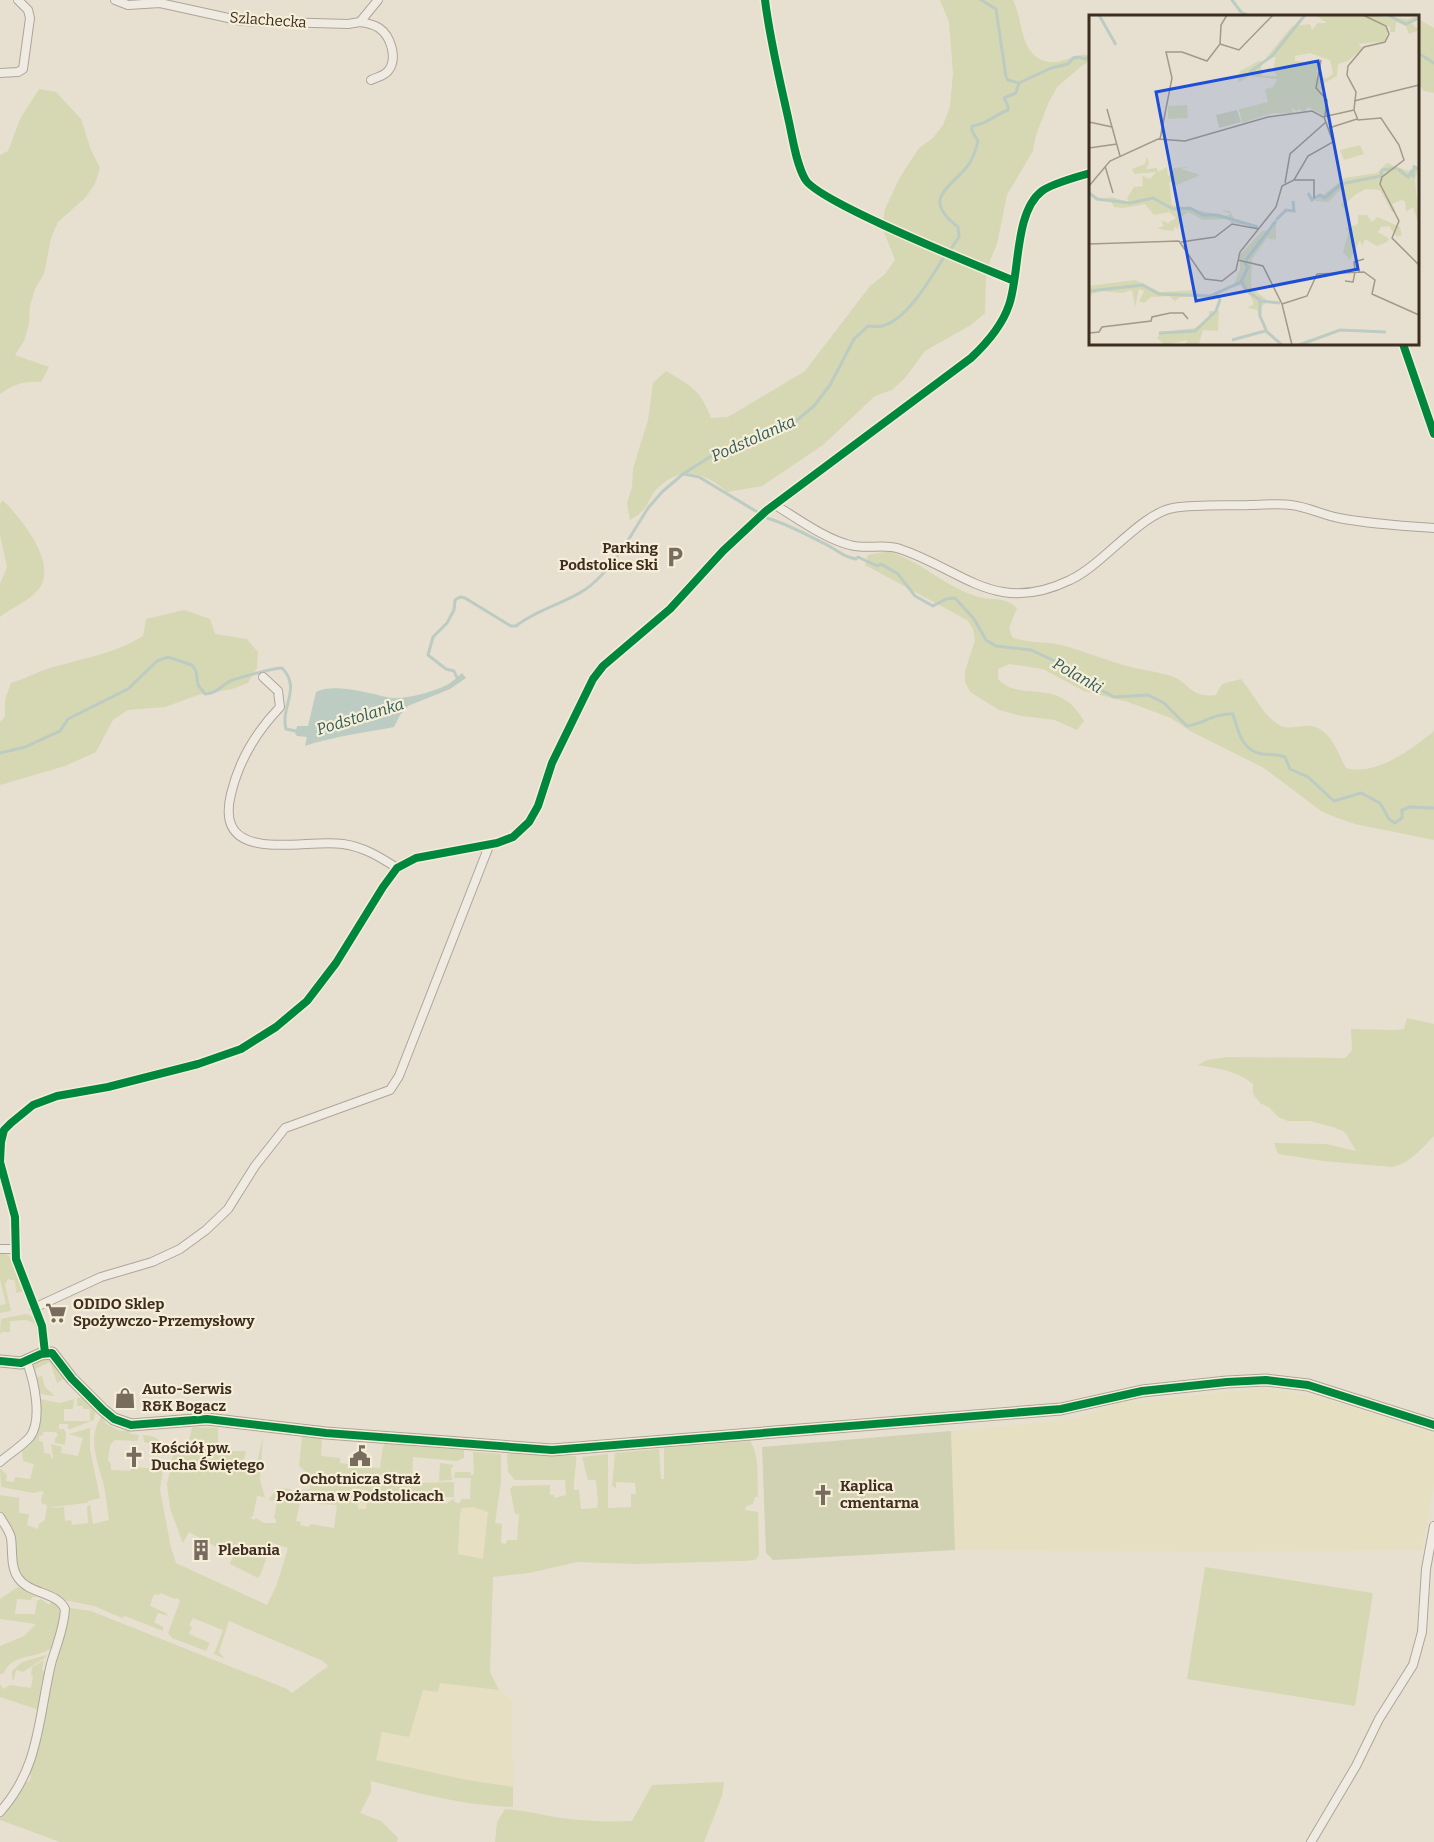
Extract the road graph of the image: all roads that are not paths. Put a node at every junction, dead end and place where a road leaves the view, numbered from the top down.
1 (18, 0) edge
2 (115, 0) edge
3 (378, 0) edge
4 (765, 0) edge
5 (360, 22) junction
6 (0, 73) edge
7 (371, 80) dead end
8 (1089, 173) edge
9 (1014, 281) junction
10 (1403, 345) edge
11 (1434, 434) edge
12 (774, 505) junction
13 (1434, 528) edge
14 (263, 677) dead end
15 (489, 846) junction
16 (398, 868) junction
17 (0, 1249) edge
18 (14, 1249) junction
19 (34, 1308) junction
20 (45, 1353) junction
21 (0, 1361) edge
22 (27, 1362) junction
23 (1434, 1425) edge
24 (0, 1462) edge
25 (0, 1517) edge
26 (1434, 1526) edge
27 (0, 1812) edge
28 (1311, 1842) edge

1 - 6 street
2 - 5 street, Szlachecka
3 - 5 street
4 - 9 street
5 - 7 street
8 - 9 street
9 - 12 street
10 - 11 street
12 - 13 street
12 - 15 street
14 - 16 street
15 - 16 street
15 - 19 street
16 - 18 street
17 - 18 street
18 - 19 street
19 - 20 street
20 - 22 street
20 - 23 street
21 - 22 street
22 - 24 street
25 - 27 street
26 - 28 street

